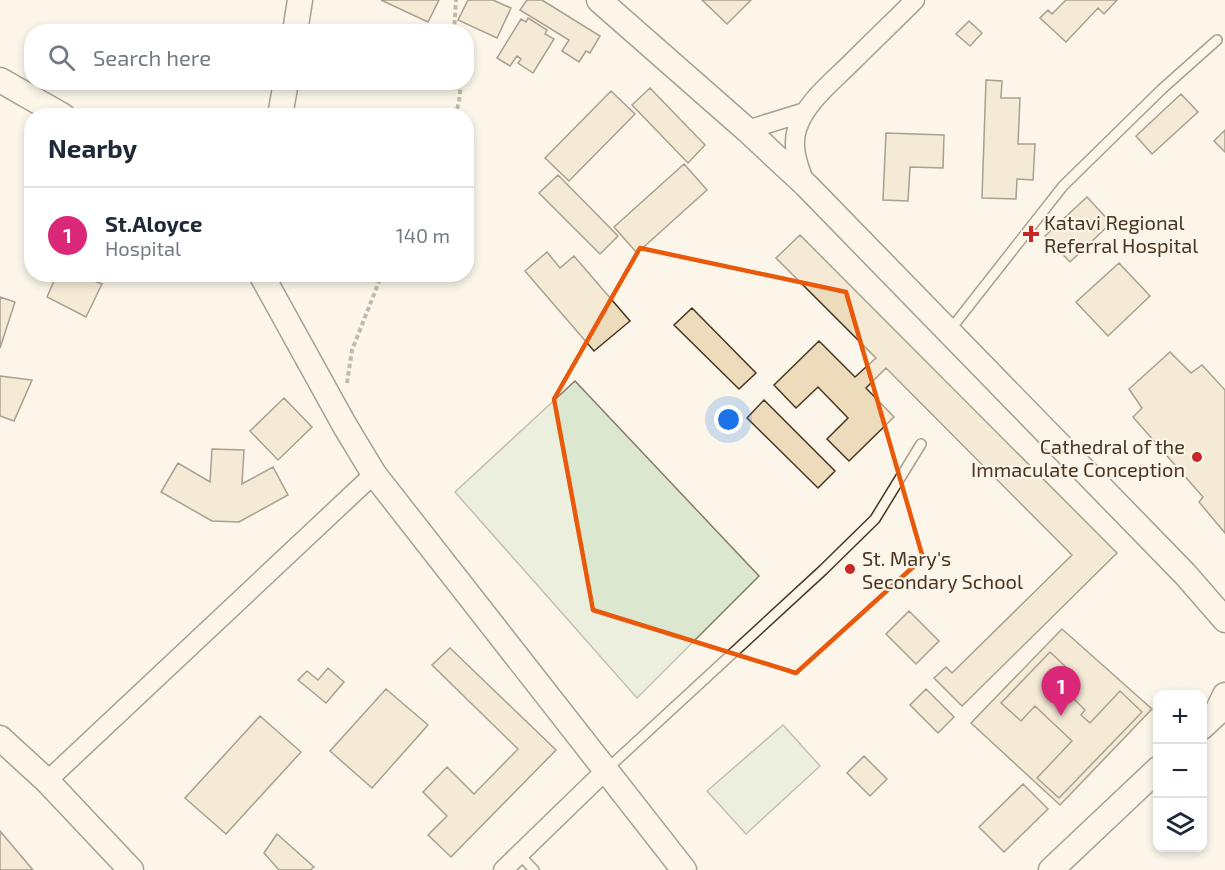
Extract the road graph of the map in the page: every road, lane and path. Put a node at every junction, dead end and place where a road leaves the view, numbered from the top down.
1 (300, 0) edge
2 (456, 0) edge
3 (599, 0) edge
4 (907, 3) edge
5 (296, 24) edge
6 (454, 24) edge
7 (1217, 40) dead end
8 (2, 88) edge
9 (285, 90) edge
10 (460, 90) edge
11 (46, 108) edge
12 (281, 108) edge
13 (457, 108) edge
14 (805, 112) junction
15 (747, 130) junction
16 (806, 185) junction
17 (265, 282) edge
18 (379, 282) edge
19 (949, 332) junction
20 (345, 426) junction
21 (921, 444) dead end
22 (374, 474) junction
23 (1225, 620) edge
24 (1225, 695) edge
25 (1207, 723) edge
26 (0, 738) edge
27 (605, 771) junction
28 (1153, 774) edge
29 (47, 781) junction
30 (520, 855) junction
31 (131, 870) edge
32 (503, 870) edge
33 (534, 870) edge
34 (684, 870) edge
35 (1051, 870) edge

1 - 5 street
2 - 6 path
3 - 15 street
4 - 14 street
7 - 19 lane
8 - 11 street
9 - 12 street
10 - 13 path
14 - 15 street
14 - 16 street
15 - 16 street
16 - 19 street
17 - 20 street
18 - 20 path
19 - 23 street
20 - 22 street
21 - 27 lane
22 - 27 street
22 - 29 street
24 - 25 street
26 - 29 street
27 - 30 street
27 - 34 street
28 - 35 street
29 - 31 street
30 - 32 street
30 - 33 lane

